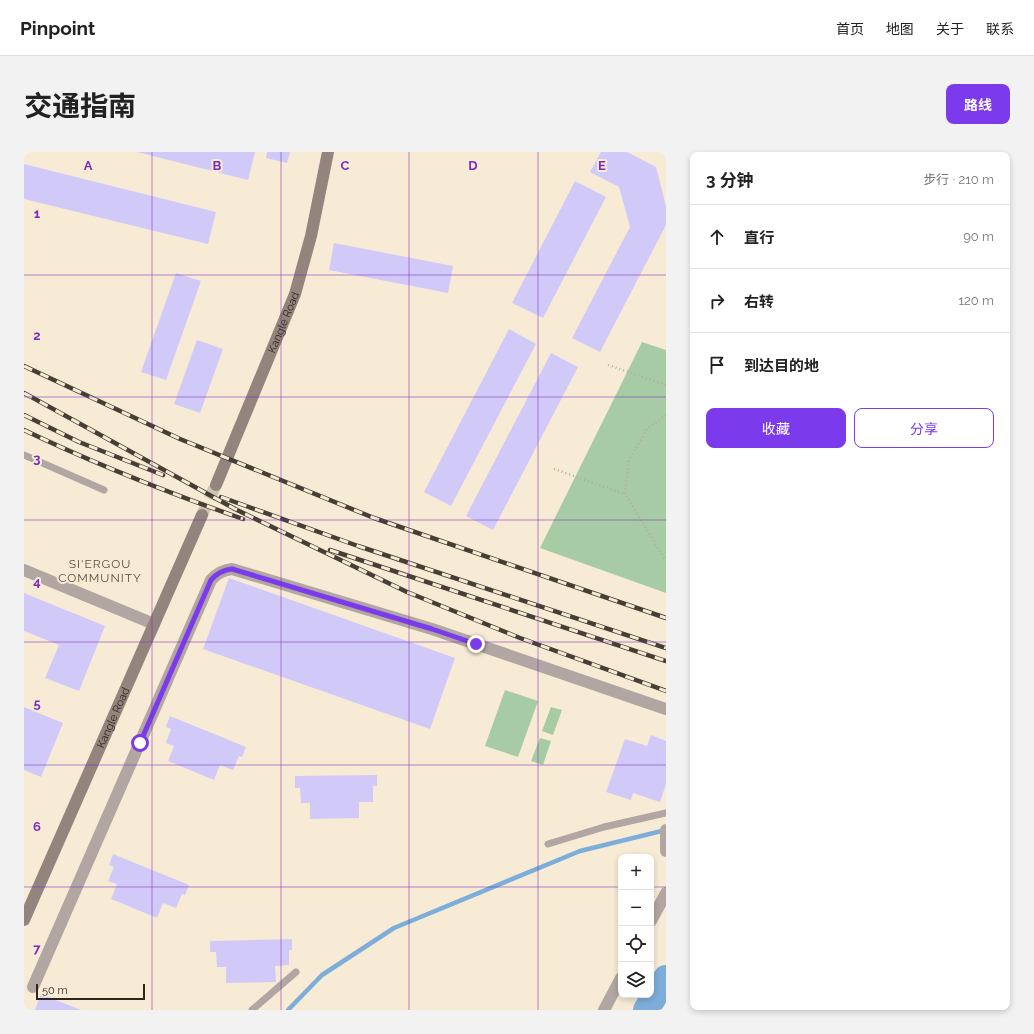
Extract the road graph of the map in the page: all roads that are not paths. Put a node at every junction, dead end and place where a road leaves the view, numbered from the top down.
1 (328, 152) edge
2 (24, 455) edge
3 (216, 485) tunnel mouth
4 (104, 490) dead end
5 (202, 515) tunnel mouth
6 (24, 570) edge
7 (154, 624) junction
8 (666, 709) edge
9 (666, 814) edge
10 (666, 830) edge
11 (548, 844) dead end
12 (666, 845) edge
13 (666, 851) edge
14 (666, 893) edge
15 (654, 915) edge
16 (24, 920) edge
17 (296, 972) dead end
18 (618, 984) edge
19 (33, 987) dead end
20 (252, 1010) edge
21 (604, 1010) edge

1 - 3 main road, Kangle Road
2 - 4 lane
5 - 7 main road, Kangle Road
6 - 7 street
7 - 16 main road, Kangle Road
8 - 19 street
9 - 11 lane
10 - 12 street
12 - 13 street
14 - 15 street
17 - 20 lane
18 - 21 street

